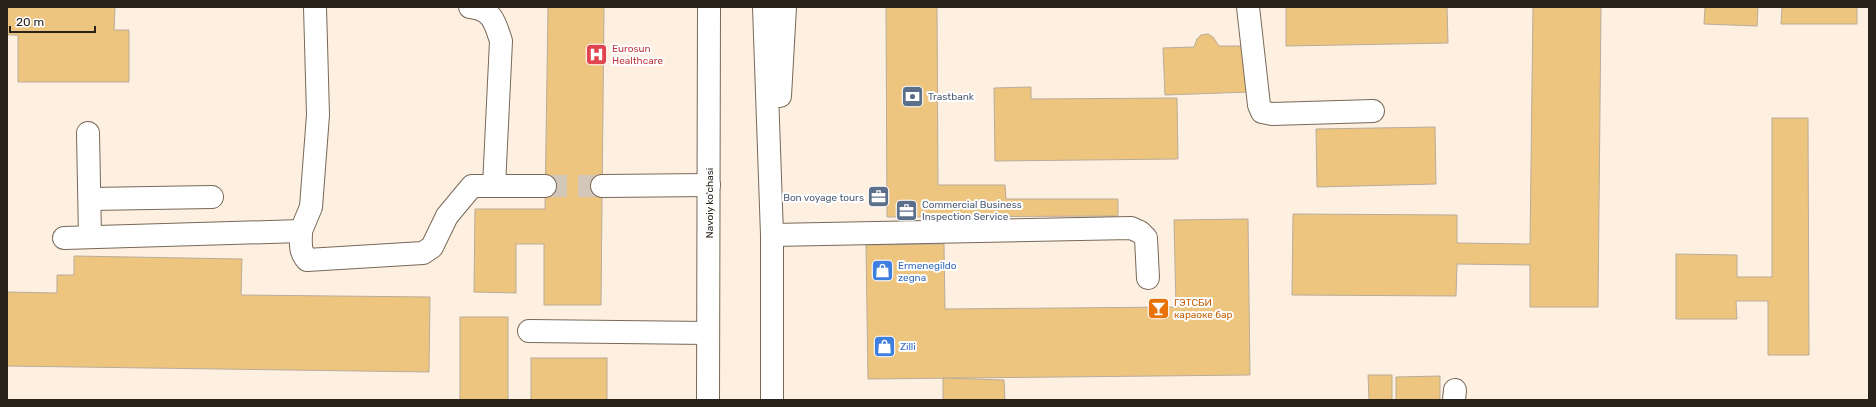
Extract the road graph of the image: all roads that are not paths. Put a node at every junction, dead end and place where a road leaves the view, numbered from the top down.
1 (315, 7) edge
2 (470, 7) edge
3 (709, 7) edge
4 (764, 7) edge
5 (785, 7) edge
6 (1248, 7) edge
7 (1373, 111) dead end
8 (88, 133) dead end
9 (709, 185) junction
10 (494, 186) junction
11 (545, 186) tunnel mouth
12 (602, 186) tunnel mouth
13 (212, 197) dead end
14 (90, 199) junction
15 (301, 231) junction
16 (772, 235) junction
17 (90, 237) junction
18 (64, 238) dead end
19 (1148, 278) dead end
20 (529, 331) dead end
21 (708, 333) junction
22 (708, 400) edge
23 (772, 400) edge

1 - 15 main road
2 - 10 main road
3 - 9 main road, Navoiy ko'chasi
4 - 16 main road
5 - 16 main road
6 - 7 main road
8 - 14 main road
9 - 12 main road
9 - 21 main road, Navoiy ko'chasi
10 - 11 main road
10 - 15 main road
13 - 14 main road
14 - 17 main road
15 - 17 main road
16 - 19 main road
16 - 23 main road
17 - 18 main road
20 - 21 main road
21 - 22 main road, Navoiy ko'chasi

